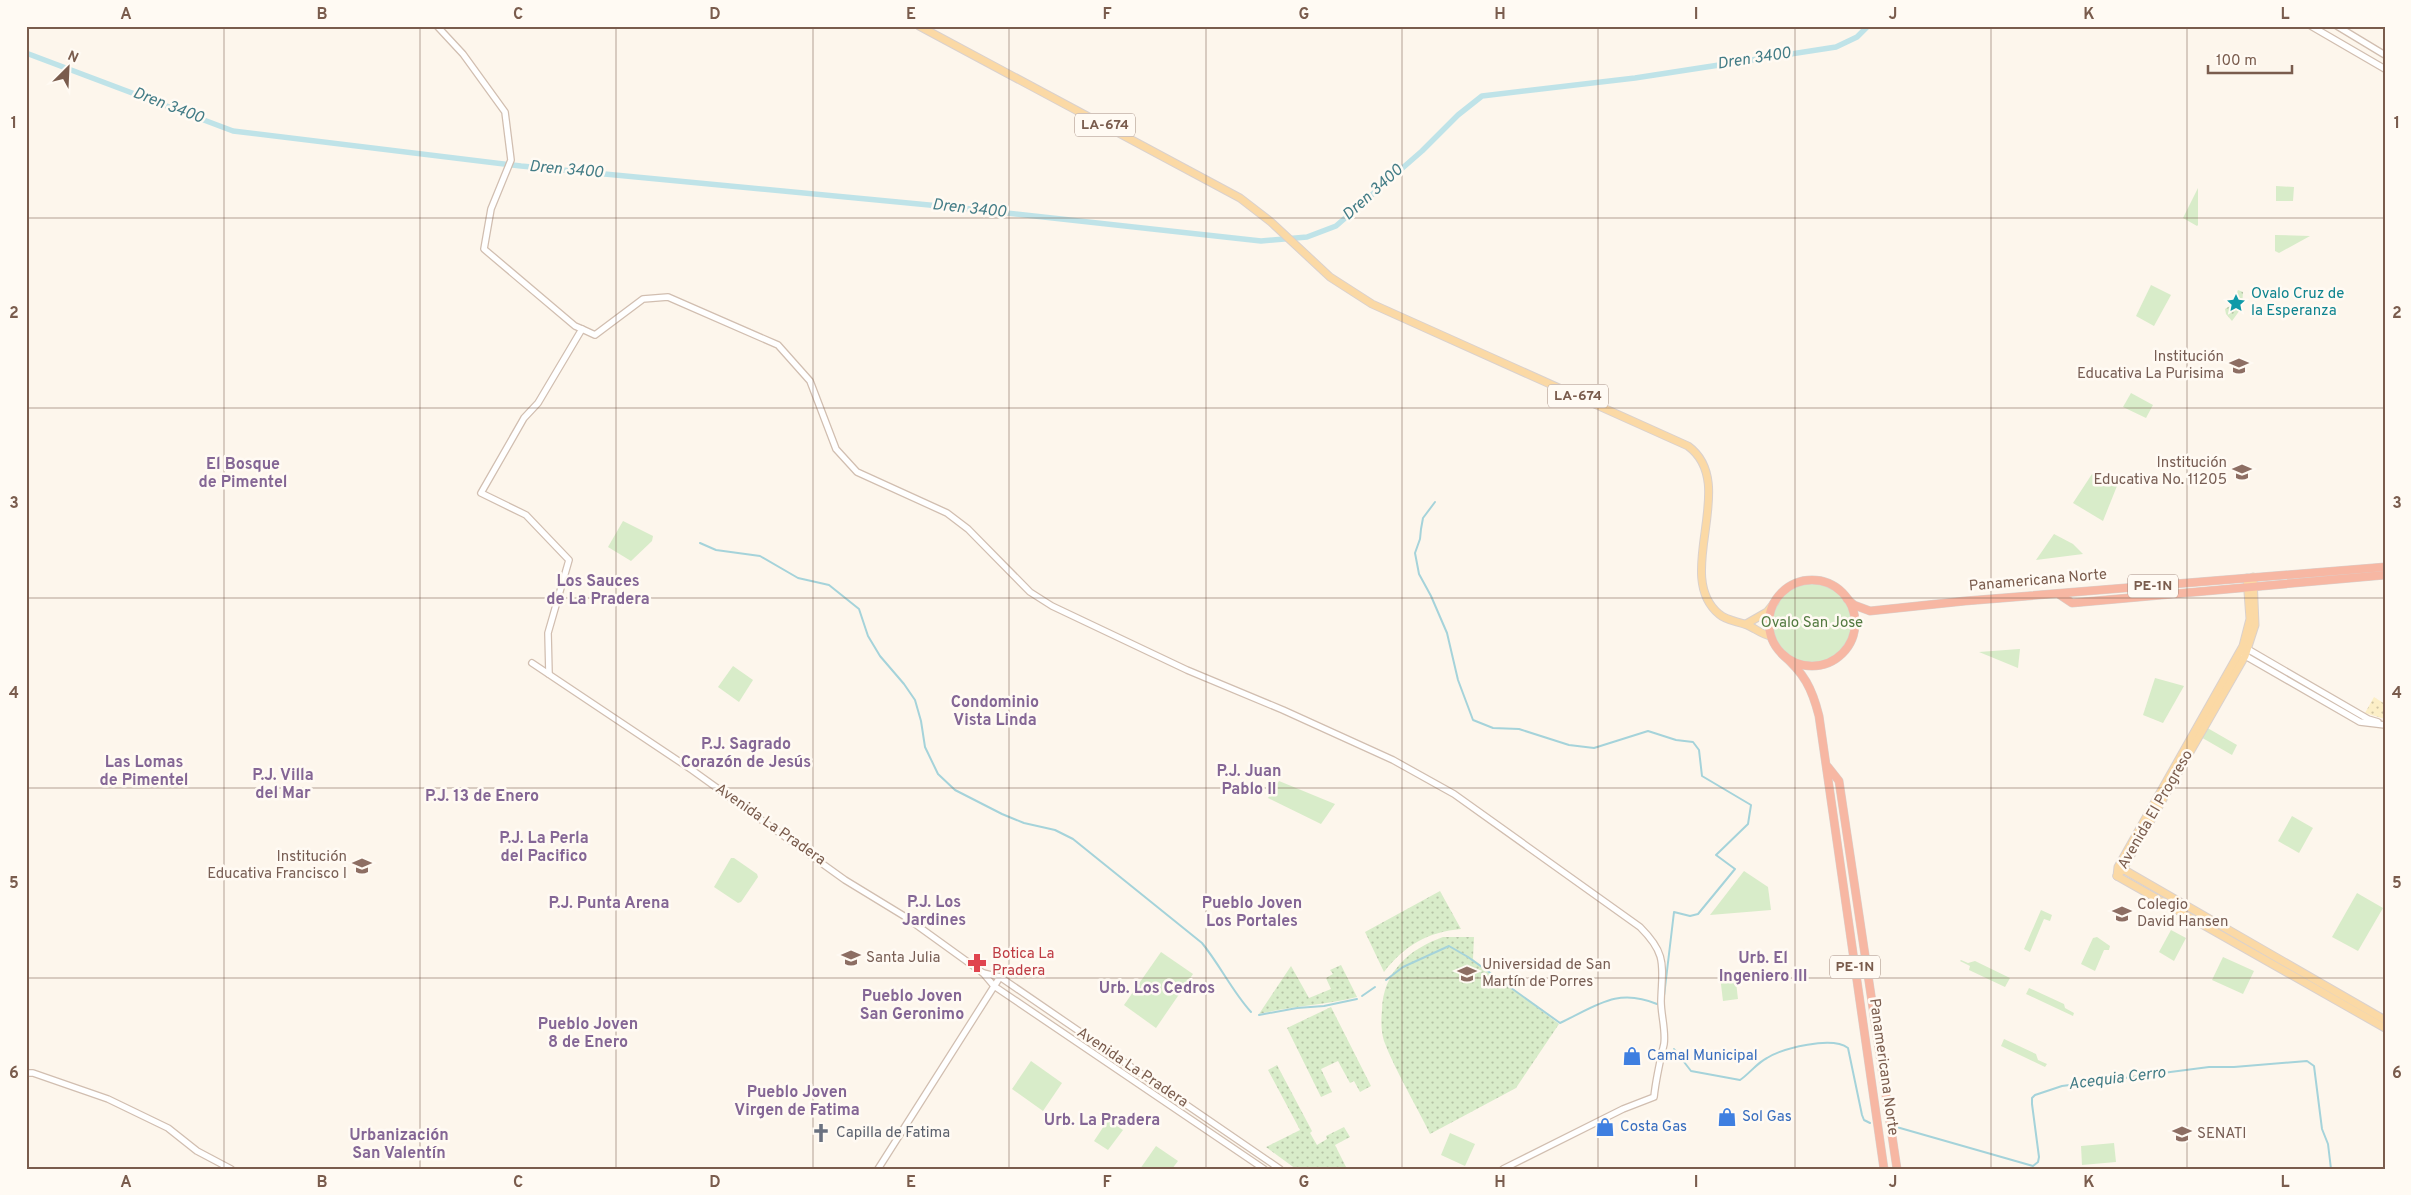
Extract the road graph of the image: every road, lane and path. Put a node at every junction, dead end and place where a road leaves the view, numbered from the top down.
1 (437, 26) edge
2 (919, 26) edge
3 (2311, 26) edge
4 (2337, 26) edge
5 (2385, 55) edge
6 (2385, 69) edge
7 (582, 329) junction
8 (2385, 567) edge
9 (2385, 576) edge
10 (2251, 582) junction
11 (2060, 594) junction
12 (1847, 599) junction
13 (1774, 602) junction
14 (1746, 624) junction
15 (1771, 636) junction
16 (2244, 651) junction
17 (1782, 654) junction
18 (532, 663) dead end
19 (549, 674) junction
20 (2385, 724) edge
21 (1826, 765) junction
22 (2121, 868) junction
23 (983, 973) junction
24 (1000, 977) junction
25 (994, 986) junction
26 (2385, 1020) edge
27 (2385, 1028) edge
28 (26, 1073) edge
29 (1883, 1167) edge
30 (1897, 1168) edge
31 (231, 1169) edge
32 (878, 1169) edge
33 (1264, 1169) edge
34 (1280, 1169) edge
35 (1503, 1169) edge

1 - 7 street
2 - 14 main road, LA-674
3 - 6 street
4 - 5 street
7 - 19 street
7 - 35 street
8 - 10 highway, Panamericana Norte / PE-1N
9 - 10 highway, Panamericana Norte / PE-1N
10 - 11 highway, Panamericana Norte / PE-1N
10 - 11 highway, Panamericana Norte / PE-1N
10 - 16 main road, Avenida El Progreso
11 - 12 highway, Panamericana Norte / PE-1N
12 - 13 highway, PE-1N
12 - 17 highway
13 - 14 main road
13 - 15 highway
14 - 15 main road, LA-674
15 - 17 highway, PE-1N
16 - 20 street
16 - 22 main road, Avenida El Progreso
17 - 21 highway, Panamericana Norte / PE-1N
18 - 19 street, Avenida La Pradera
19 - 23 street, Avenida La Pradera
21 - 29 highway, Panamericana Norte / PE-1N
21 - 30 highway, Panamericana Norte / PE-1N
22 - 26 main road
22 - 27 main road, Avenida El Progreso
23 - 24 street, Avenida La Pradera
23 - 25 street, Avenida La Pradera
24 - 25 street
24 - 34 street, Avenida La Pradera
25 - 32 street
25 - 33 street, Avenida La Pradera
28 - 31 street

